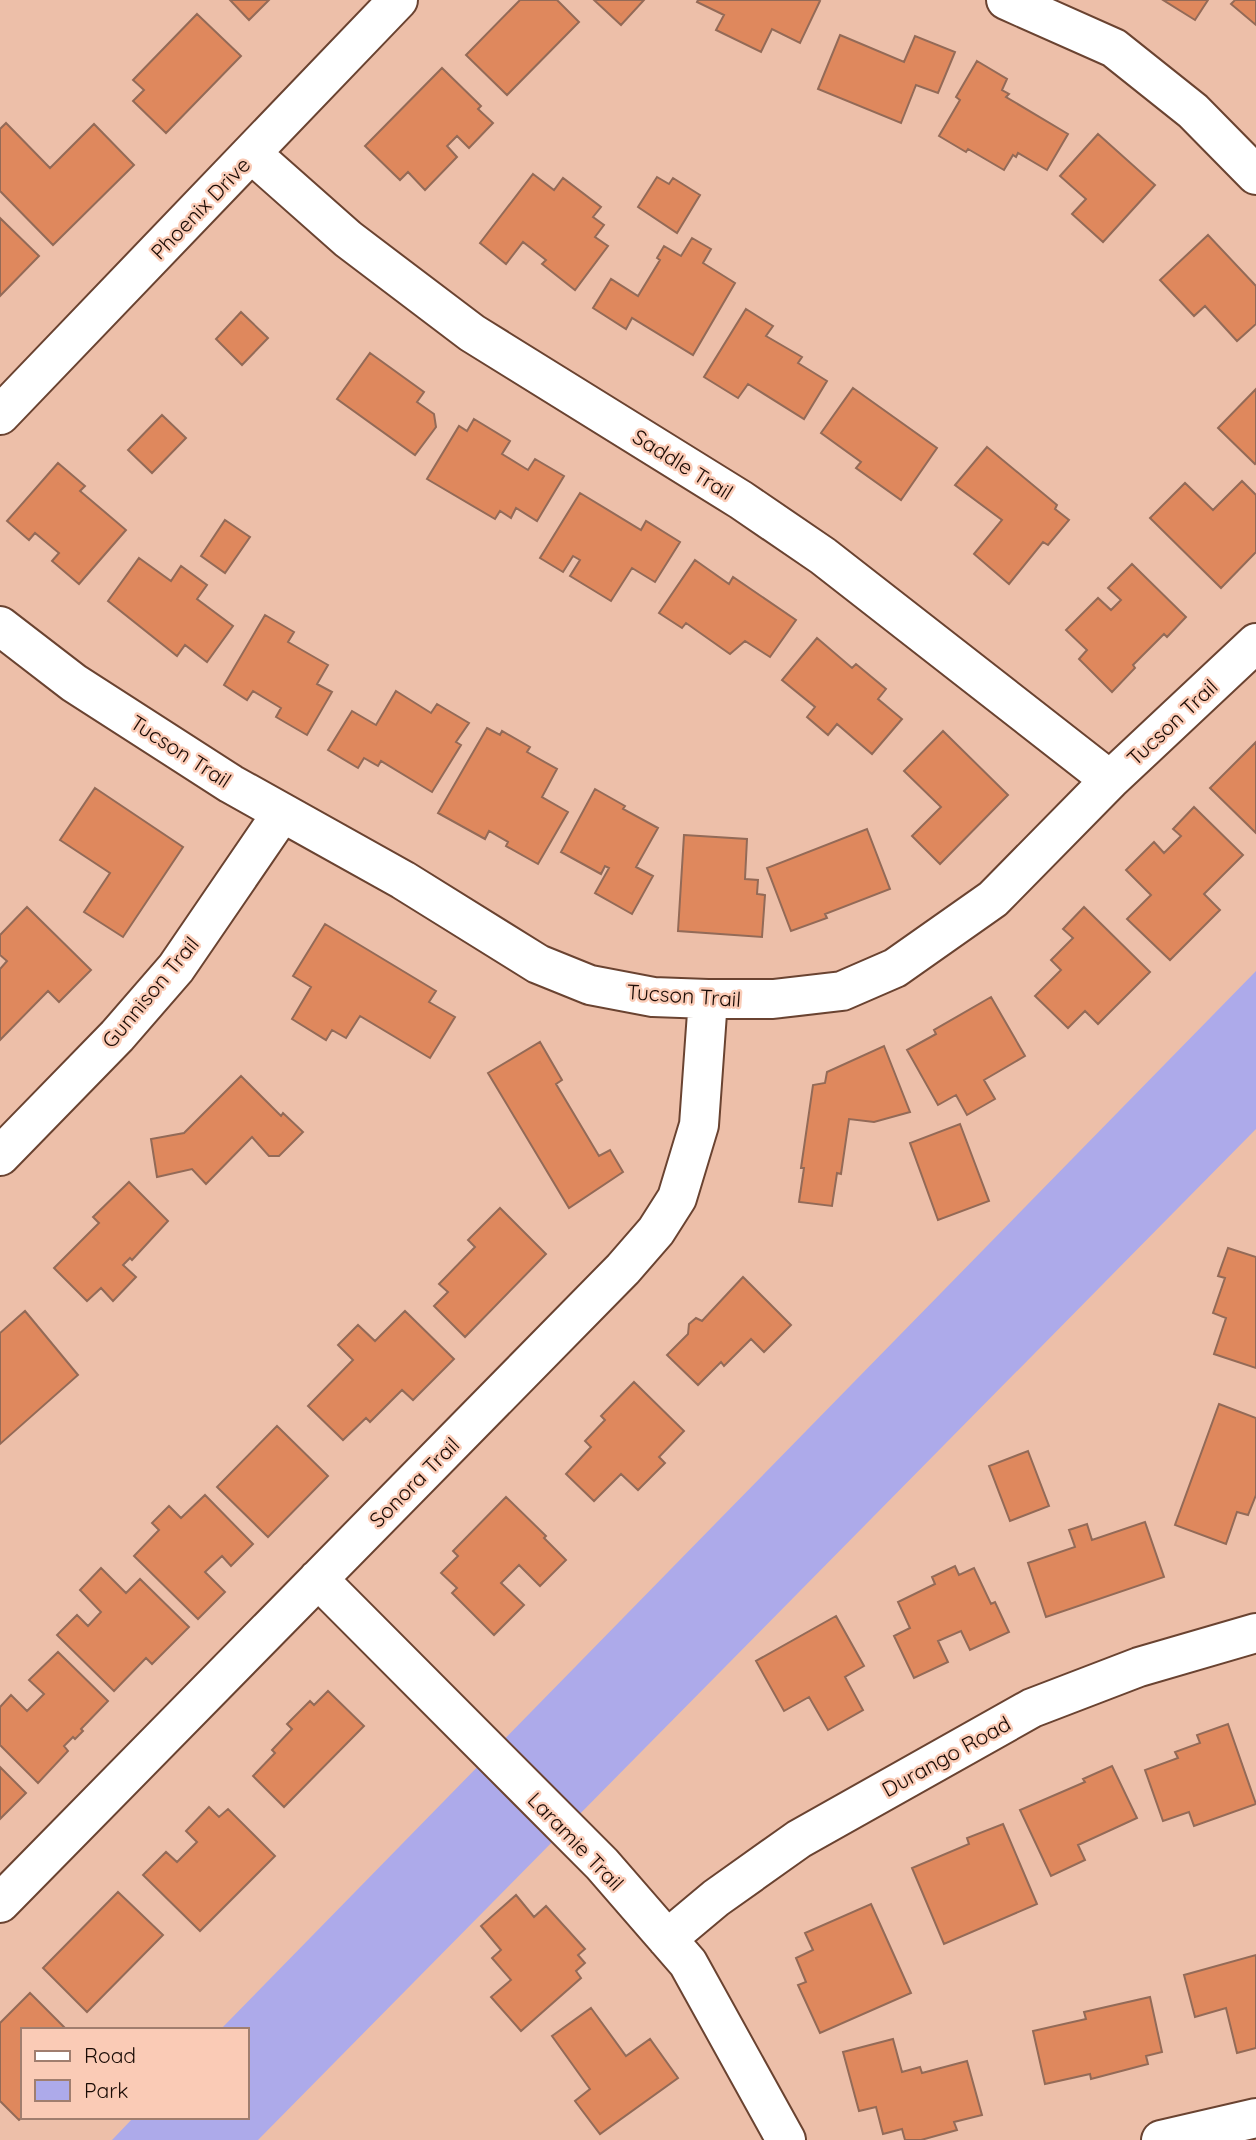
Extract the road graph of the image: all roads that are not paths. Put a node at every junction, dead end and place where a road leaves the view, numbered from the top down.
1 (398, 0) edge
2 (1006, 0) edge
3 (252, 153) junction
4 (1256, 175) edge
5 (0, 415) edge
6 (0, 626) edge
7 (1256, 643) edge
8 (1110, 780) junction
9 (282, 813) junction
10 (708, 999) junction
11 (0, 1156) edge
12 (318, 1579) junction
13 (1256, 1633) edge
14 (0, 1903) edge
15 (667, 1939) junction
16 (1256, 2118) edge
17 (1169, 2139) edge
18 (786, 2140) edge

1 - 3 street, Phoenix Drive
2 - 4 street
3 - 5 street, Phoenix Drive
3 - 8 street, Saddle Trail
6 - 9 street, Tucson Trail
7 - 8 street, Tucson Trail
8 - 10 street, Tucson Trail
9 - 10 street, Tucson Trail
9 - 11 street, Gunnison Trail
10 - 12 street, Sonora Trail
12 - 14 street, Sonora Trail
12 - 15 street, Laramie Trail
13 - 15 street, Durango Road
15 - 18 street, Laramie Trail
16 - 17 street

